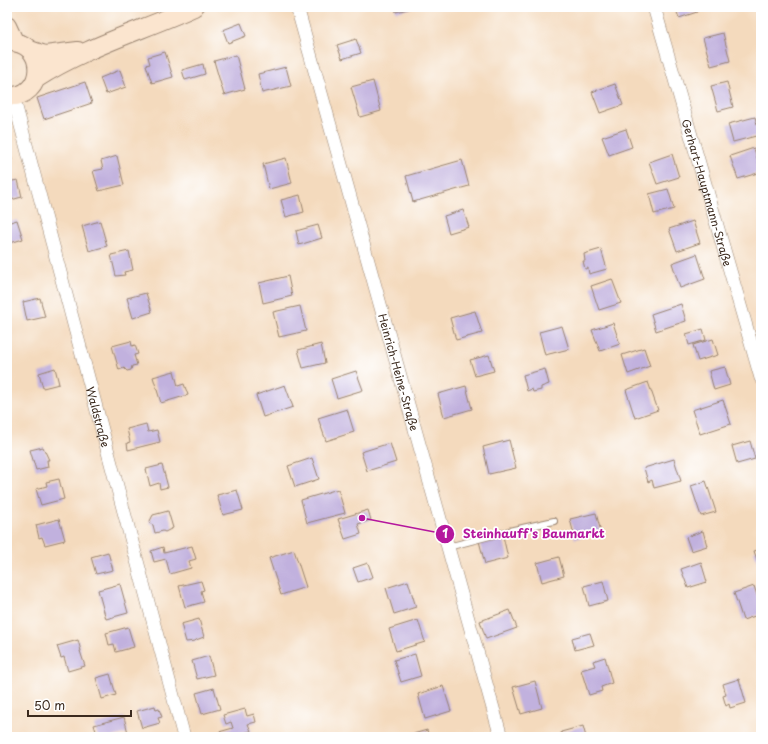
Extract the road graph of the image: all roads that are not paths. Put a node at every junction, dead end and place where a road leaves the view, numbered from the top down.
1 (194, 7) edge
2 (297, 7) edge
3 (654, 7) edge
4 (9, 36) edge
5 (30, 50) junction
6 (90, 50) junction
7 (36, 79) junction
8 (10, 96) edge
9 (761, 378) edge
10 (554, 521) dead end
11 (448, 547) junction
12 (184, 737) edge
13 (501, 737) edge

1 - 6 main road
2 - 11 street, Heinrich-Heine-Straße
3 - 9 street, Gerhart-Hauptmann-Straße
4 - 5 main road
5 - 6 main road
5 - 7 main road
6 - 7 main road
7 - 8 main road
8 - 12 street, Waldstraße
10 - 11 lane
11 - 13 street, Heinrich-Heine-Straße

